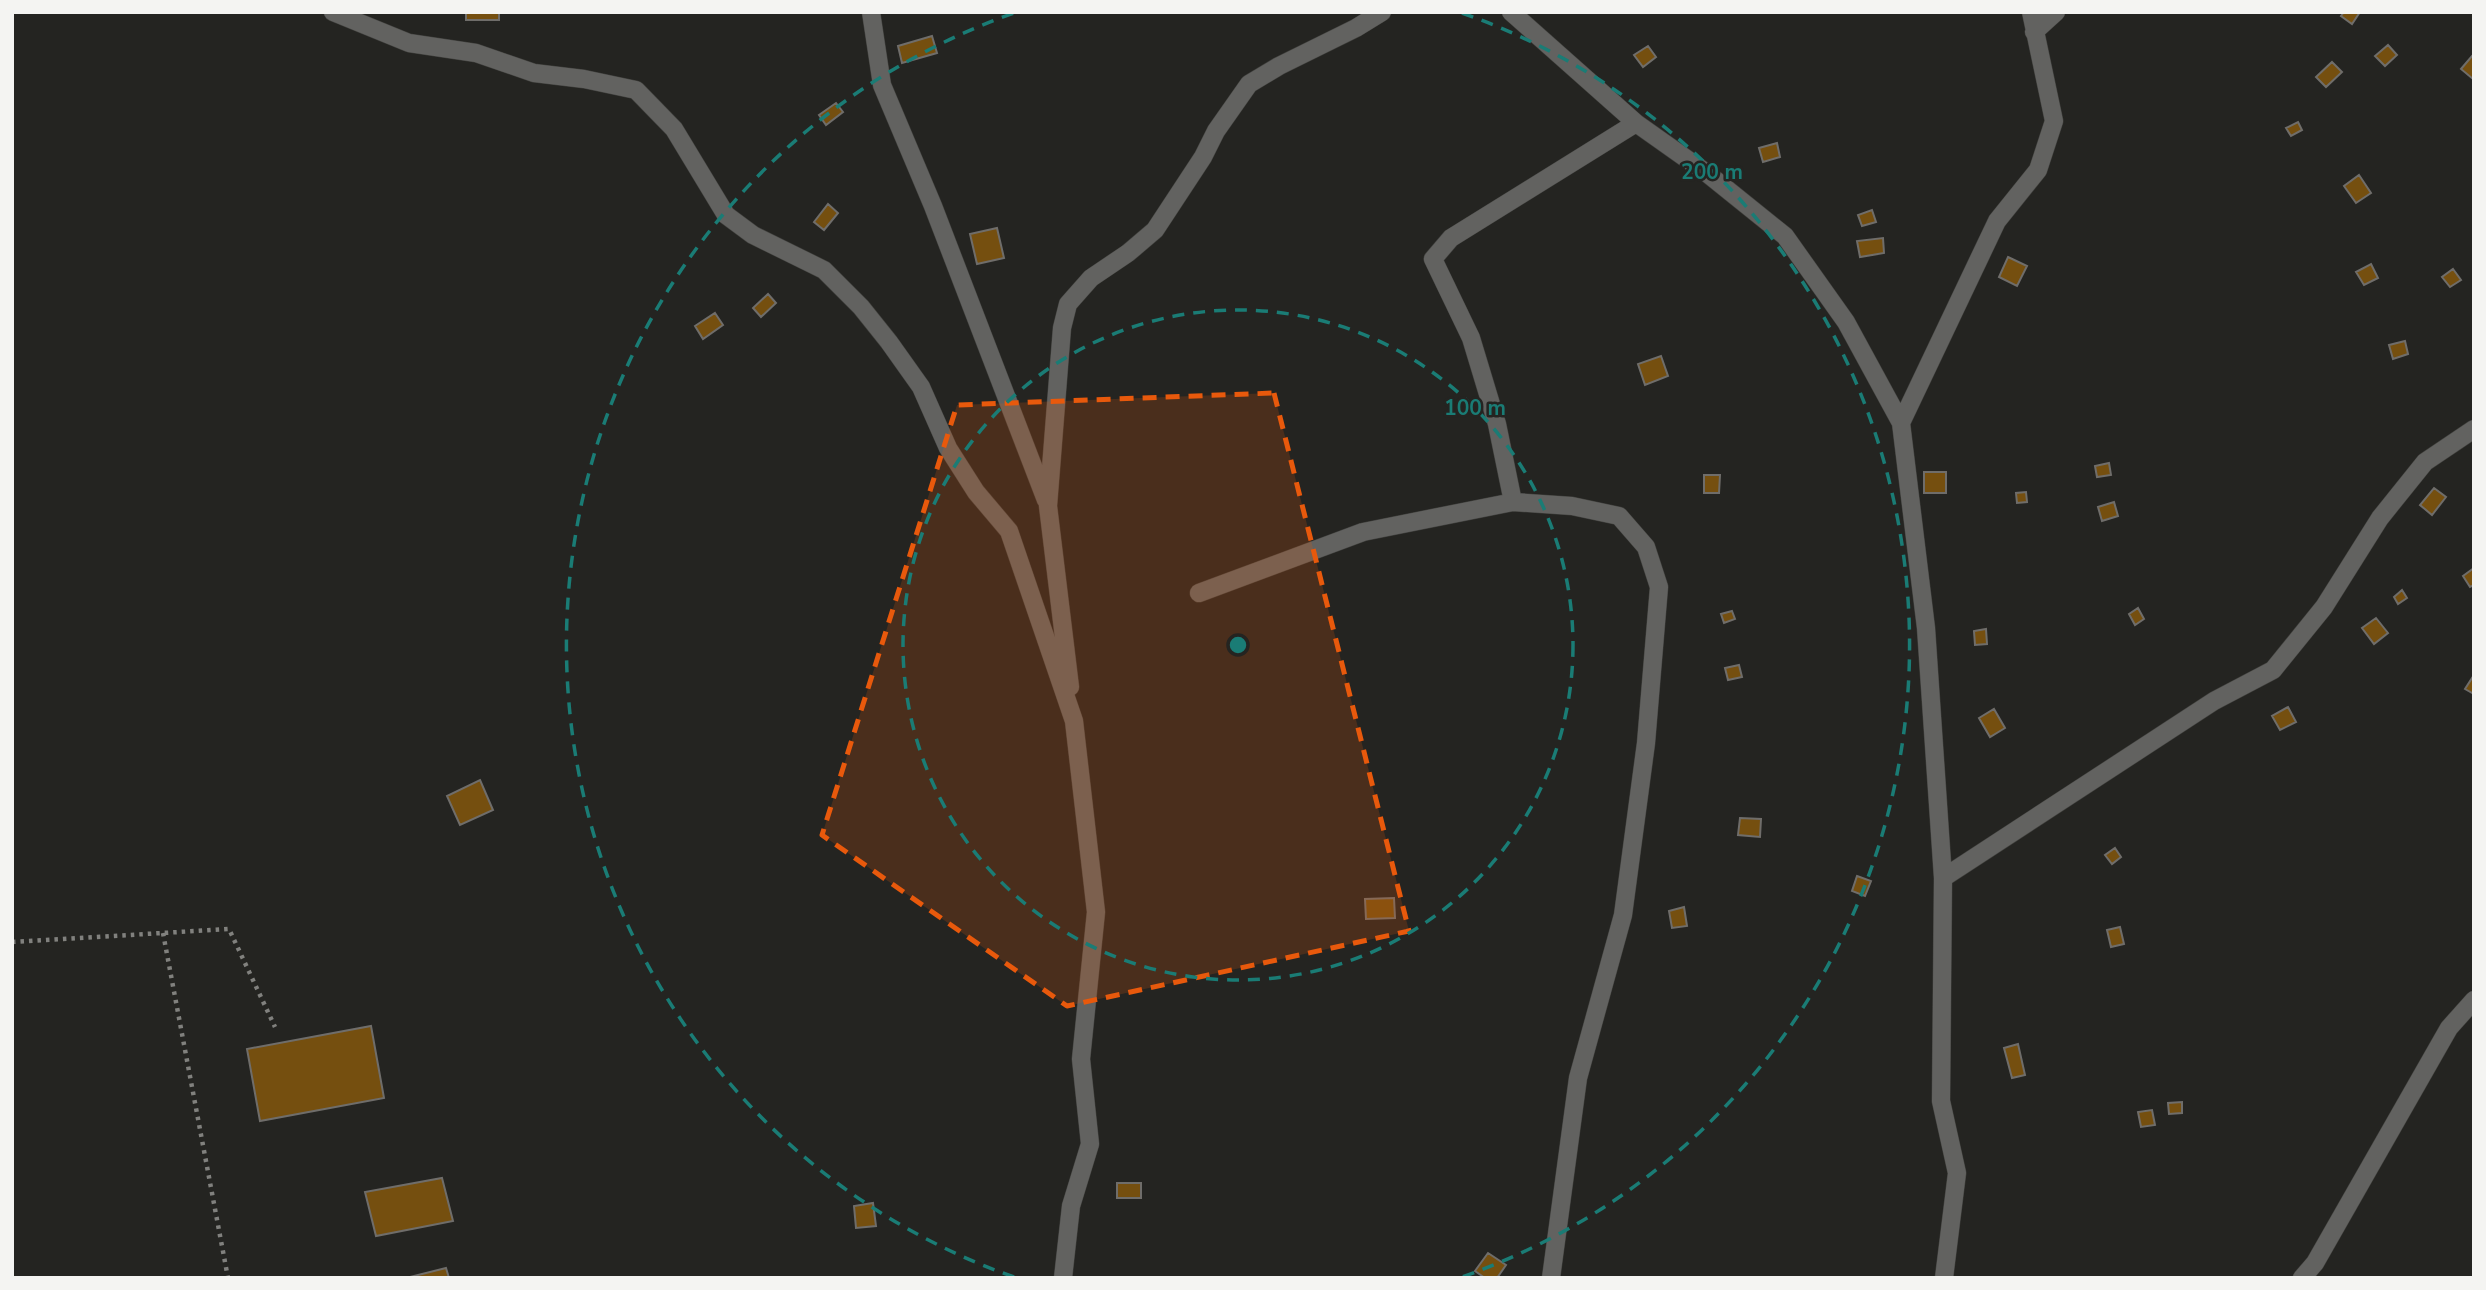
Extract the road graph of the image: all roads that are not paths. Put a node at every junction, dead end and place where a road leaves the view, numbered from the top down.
1 (333, 12) edge
2 (871, 12) edge
3 (1382, 12) edge
4 (1511, 12) edge
5 (2031, 12) edge
6 (2056, 12) edge
7 (2034, 32) junction
8 (1636, 122) junction
9 (1901, 423) junction
10 (2474, 429) edge
11 (1513, 502) junction
12 (1048, 506) junction
13 (1199, 593) dead end
14 (1074, 721) junction
15 (1943, 878) junction
16 (2474, 1000) edge
17 (1063, 1278) edge
18 (1551, 1278) edge
19 (1944, 1278) edge
20 (2302, 1278) edge

1 - 14 street
2 - 12 street
3 - 12 street
4 - 8 street
5 - 7 street
6 - 7 street
7 - 9 street
8 - 9 street
8 - 11 street
9 - 15 street
10 - 15 street
11 - 13 street
11 - 18 street
12 - 14 street
14 - 17 street
15 - 19 street
16 - 20 street

